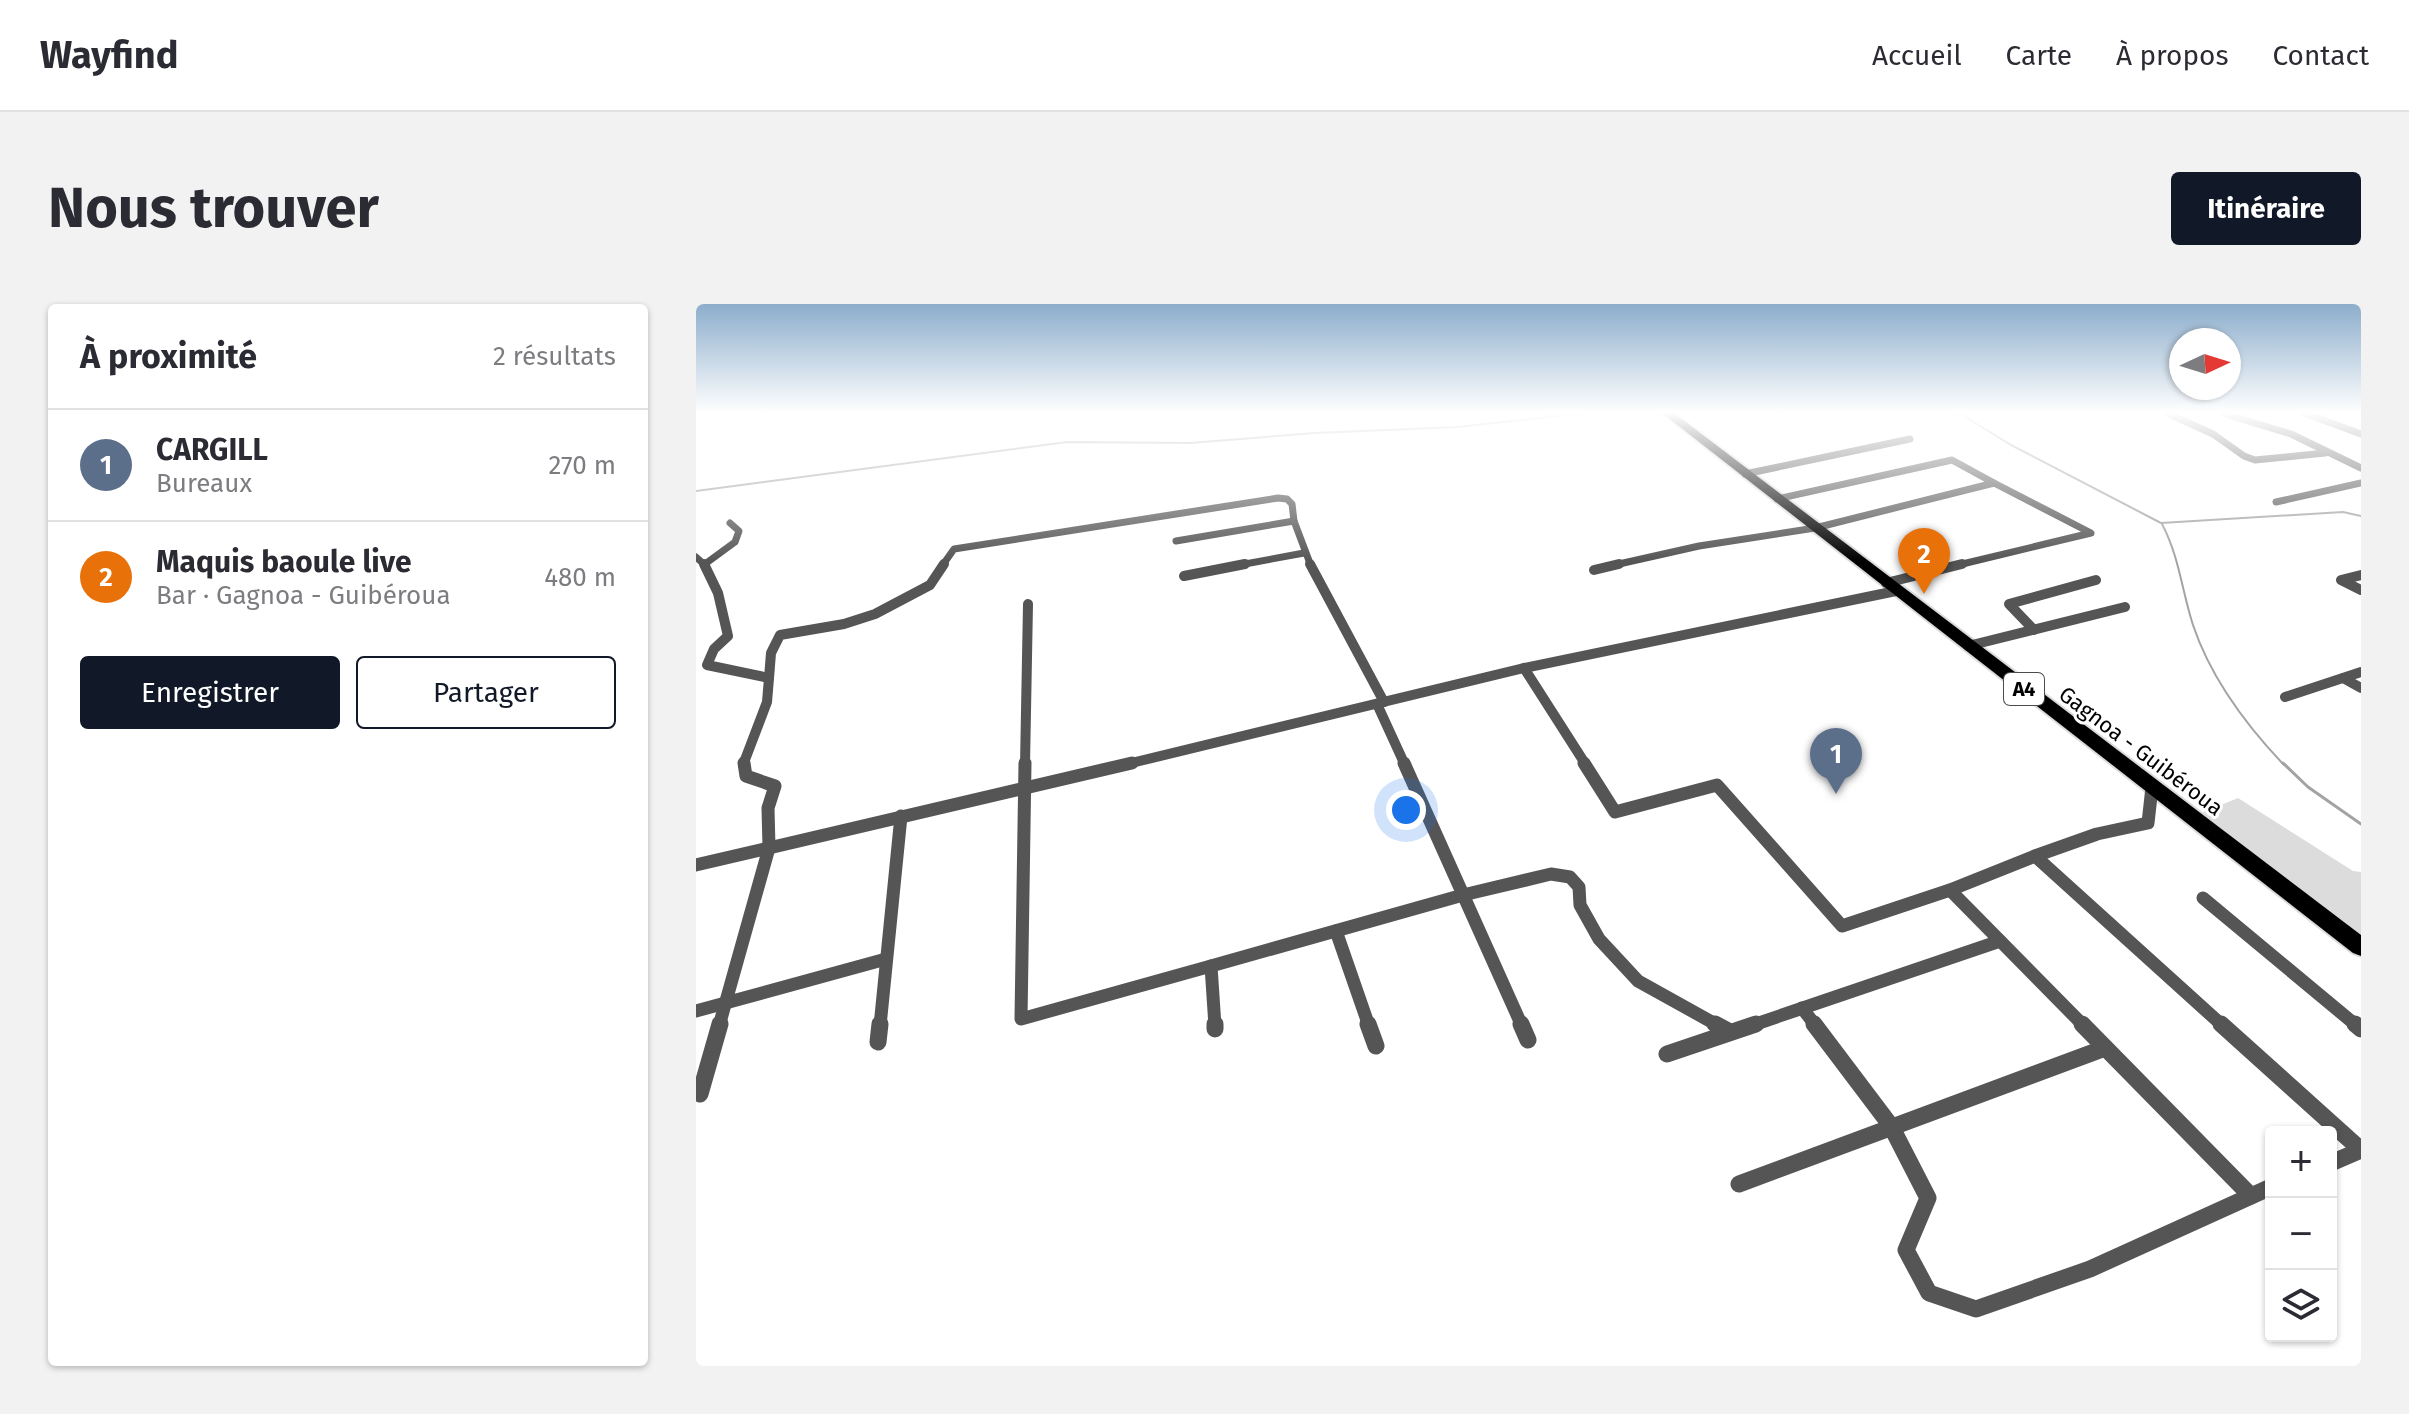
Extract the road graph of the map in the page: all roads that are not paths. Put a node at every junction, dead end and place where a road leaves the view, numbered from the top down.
1 (1730, 463) edge
2 (1799, 463) edge
3 (1941, 463) edge
4 (1957, 463) edge
5 (1745, 474) junction
6 (1994, 483) junction
7 (2361, 483) edge
8 (1777, 499) junction
9 (2276, 502) dead end
10 (1294, 521) junction
11 (730, 523) dead end
12 (1815, 528) junction
13 (1176, 541) dead end
14 (1304, 553) junction
15 (701, 560) edge
16 (1594, 570) dead end
17 (2361, 575) edge
18 (1184, 576) dead end
19 (2096, 580) dead end
20 (1891, 587) junction
21 (2361, 590) edge
22 (1028, 604) dead end
23 (2125, 607) dead end
24 (2034, 630) junction
25 (1968, 646) junction
26 (1524, 668) junction
27 (2361, 672) edge
28 (769, 678) junction
29 (2343, 678) junction
30 (2361, 688) edge
31 (2285, 697) dead end
32 (1380, 703) junction
33 (2152, 787) junction
34 (1025, 788) junction
35 (901, 816) junction
36 (769, 848) junction
37 (2035, 856) junction
38 (696, 865) edge
39 (1950, 890) junction
40 (1463, 895) junction
41 (2203, 898) dead end
42 (1336, 931) junction
43 (2000, 941) junction
44 (2361, 947) edge
45 (886, 959) junction
46 (1211, 966) junction
47 (725, 1003) junction
48 (1802, 1008) junction
49 (696, 1011) edge
50 (1215, 1029) dead end
51 (2361, 1029) edge
52 (1730, 1032) junction
53 (1528, 1040) dead end
54 (878, 1042) dead end
55 (1376, 1046) dead end
56 (2105, 1048) junction
57 (1667, 1054) dead end
58 (700, 1094) dead end
59 (1891, 1126) junction
60 (2361, 1150) edge
61 (2337, 1160) edge
62 (1739, 1184) dead end
63 (2265, 1190) edge
64 (2251, 1196) junction

1 - 5 main road, Gagnoa - Guibéroua / A4
2 - 5 street
3 - 8 street
4 - 6 street
5 - 8 main road, Gagnoa - Guibéroua / A4
6 - 12 street
6 - 20 street
7 - 9 street
8 - 12 main road, Gagnoa - Guibéroua / A4
10 - 13 street
10 - 14 street
10 - 28 street
11 - 15 street
12 - 16 street
12 - 20 main road, Gagnoa - Guibéroua / A4
14 - 18 street
14 - 32 street
15 - 28 street
17 - 21 street
19 - 24 street
20 - 25 main road, Gagnoa - Guibéroua / A4
20 - 26 street
22 - 34 street
23 - 24 street
24 - 25 street
25 - 33 main road, Gagnoa - Guibéroua / A4
26 - 32 street
26 - 39 street
27 - 29 street
28 - 36 street
29 - 30 street
29 - 31 street
32 - 34 street
32 - 40 street
33 - 37 street
33 - 44 main road, Gagnoa - Guibéroua / A4
34 - 35 street
34 - 46 street
35 - 36 street
35 - 45 street
36 - 38 street
36 - 47 street
37 - 39 street
37 - 60 street
39 - 43 street
40 - 42 street
40 - 52 street
40 - 53 street
41 - 51 street
42 - 46 street
42 - 55 street
43 - 48 street
43 - 56 street
45 - 47 street
45 - 54 street
46 - 50 street
47 - 49 street
47 - 58 street
48 - 52 street
48 - 59 street
52 - 57 street
56 - 59 street
56 - 64 street
59 - 62 street
59 - 64 street
60 - 61 street
63 - 64 street

